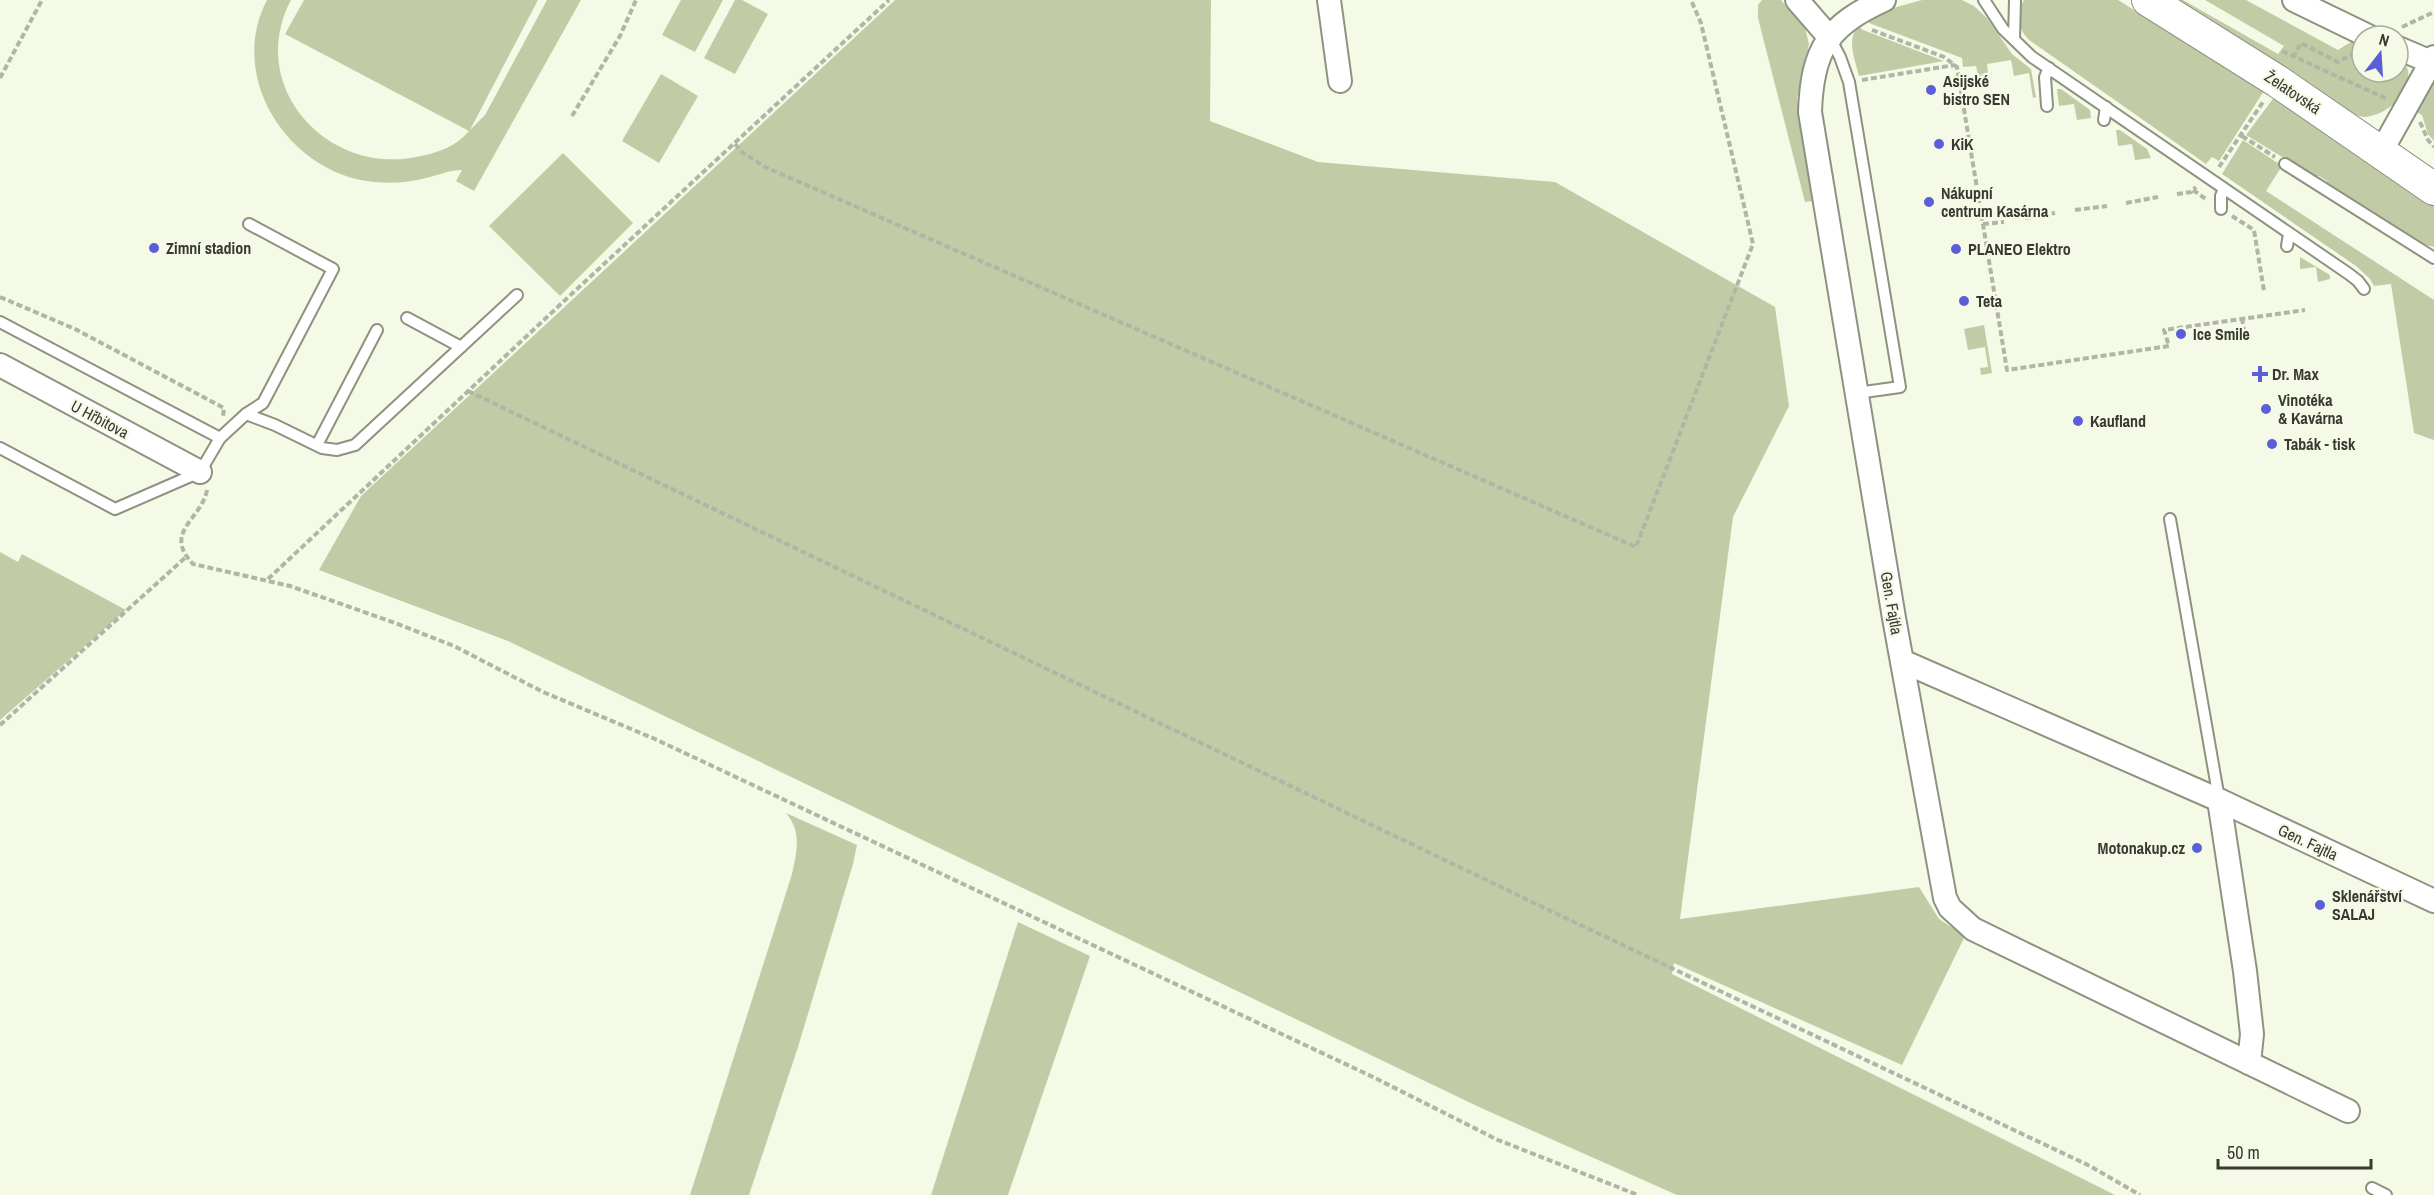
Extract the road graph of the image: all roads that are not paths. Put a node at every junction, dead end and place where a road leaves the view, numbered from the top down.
1 (1329, 0) edge
2 (1797, 0) edge
3 (1884, 0) edge
4 (1984, 0) edge
5 (2015, 0) edge
6 (2148, 0) edge
7 (2306, 3) edge
8 (2350, 26) edge
9 (1830, 38) junction
10 (2014, 39) junction
11 (2410, 47) edge
12 (2433, 61) edge
13 (2049, 68) junction
14 (1340, 81) dead end
15 (2047, 106) dead end
16 (2106, 107) junction
17 (2104, 120) dead end
18 (2381, 152) junction
19 (2285, 164) road end
20 (2224, 189) junction
21 (2434, 189) edge
22 (2221, 208) dead end
23 (249, 224) dead end
24 (2289, 234) junction
25 (2287, 246) dead end
26 (2434, 258) edge
27 (2364, 289) dead end
28 (518, 295) dead end
29 (407, 318) dead end
30 (0, 322) edge
31 (378, 330) dead end
32 (461, 346) junction
33 (0, 365) edge
34 (1857, 393) junction
35 (246, 414) junction
36 (220, 438) junction
37 (317, 445) junction
38 (0, 448) edge
39 (200, 472) junction
40 (2170, 519) dead end
41 (1902, 661) junction
42 (2219, 800) junction
43 (2434, 901) edge
44 (2249, 1063) junction
45 (2348, 1111) dead end
46 (2372, 1188) dead end
47 (2386, 1195) edge

1 - 14 street
2 - 9 street
3 - 9 street, Gen. Fajtla
4 - 10 lane
5 - 10 lane
6 - 18 main road, Želatovská
7 - 8 street
9 - 34 street, Gen. Fajtla
9 - 34 lane
10 - 13 lane
11 - 12 street
12 - 18 street
13 - 15 lane
13 - 16 lane
16 - 17 lane
16 - 20 lane
18 - 21 main road, Želatovská
19 - 26 lane
20 - 22 lane
20 - 24 lane
23 - 35 lane
24 - 25 lane
24 - 27 lane
28 - 32 lane
29 - 32 lane
30 - 36 lane
31 - 37 lane
32 - 37 lane
33 - 39 street, U Hřbitova
34 - 41 street, Gen. Fajtla
35 - 36 lane
35 - 37 lane
36 - 39 lane
38 - 39 lane
40 - 42 lane
41 - 42 street, Gen. Fajtla
41 - 44 street
42 - 43 street, Gen. Fajtla
42 - 44 street
44 - 45 street
46 - 47 lane

